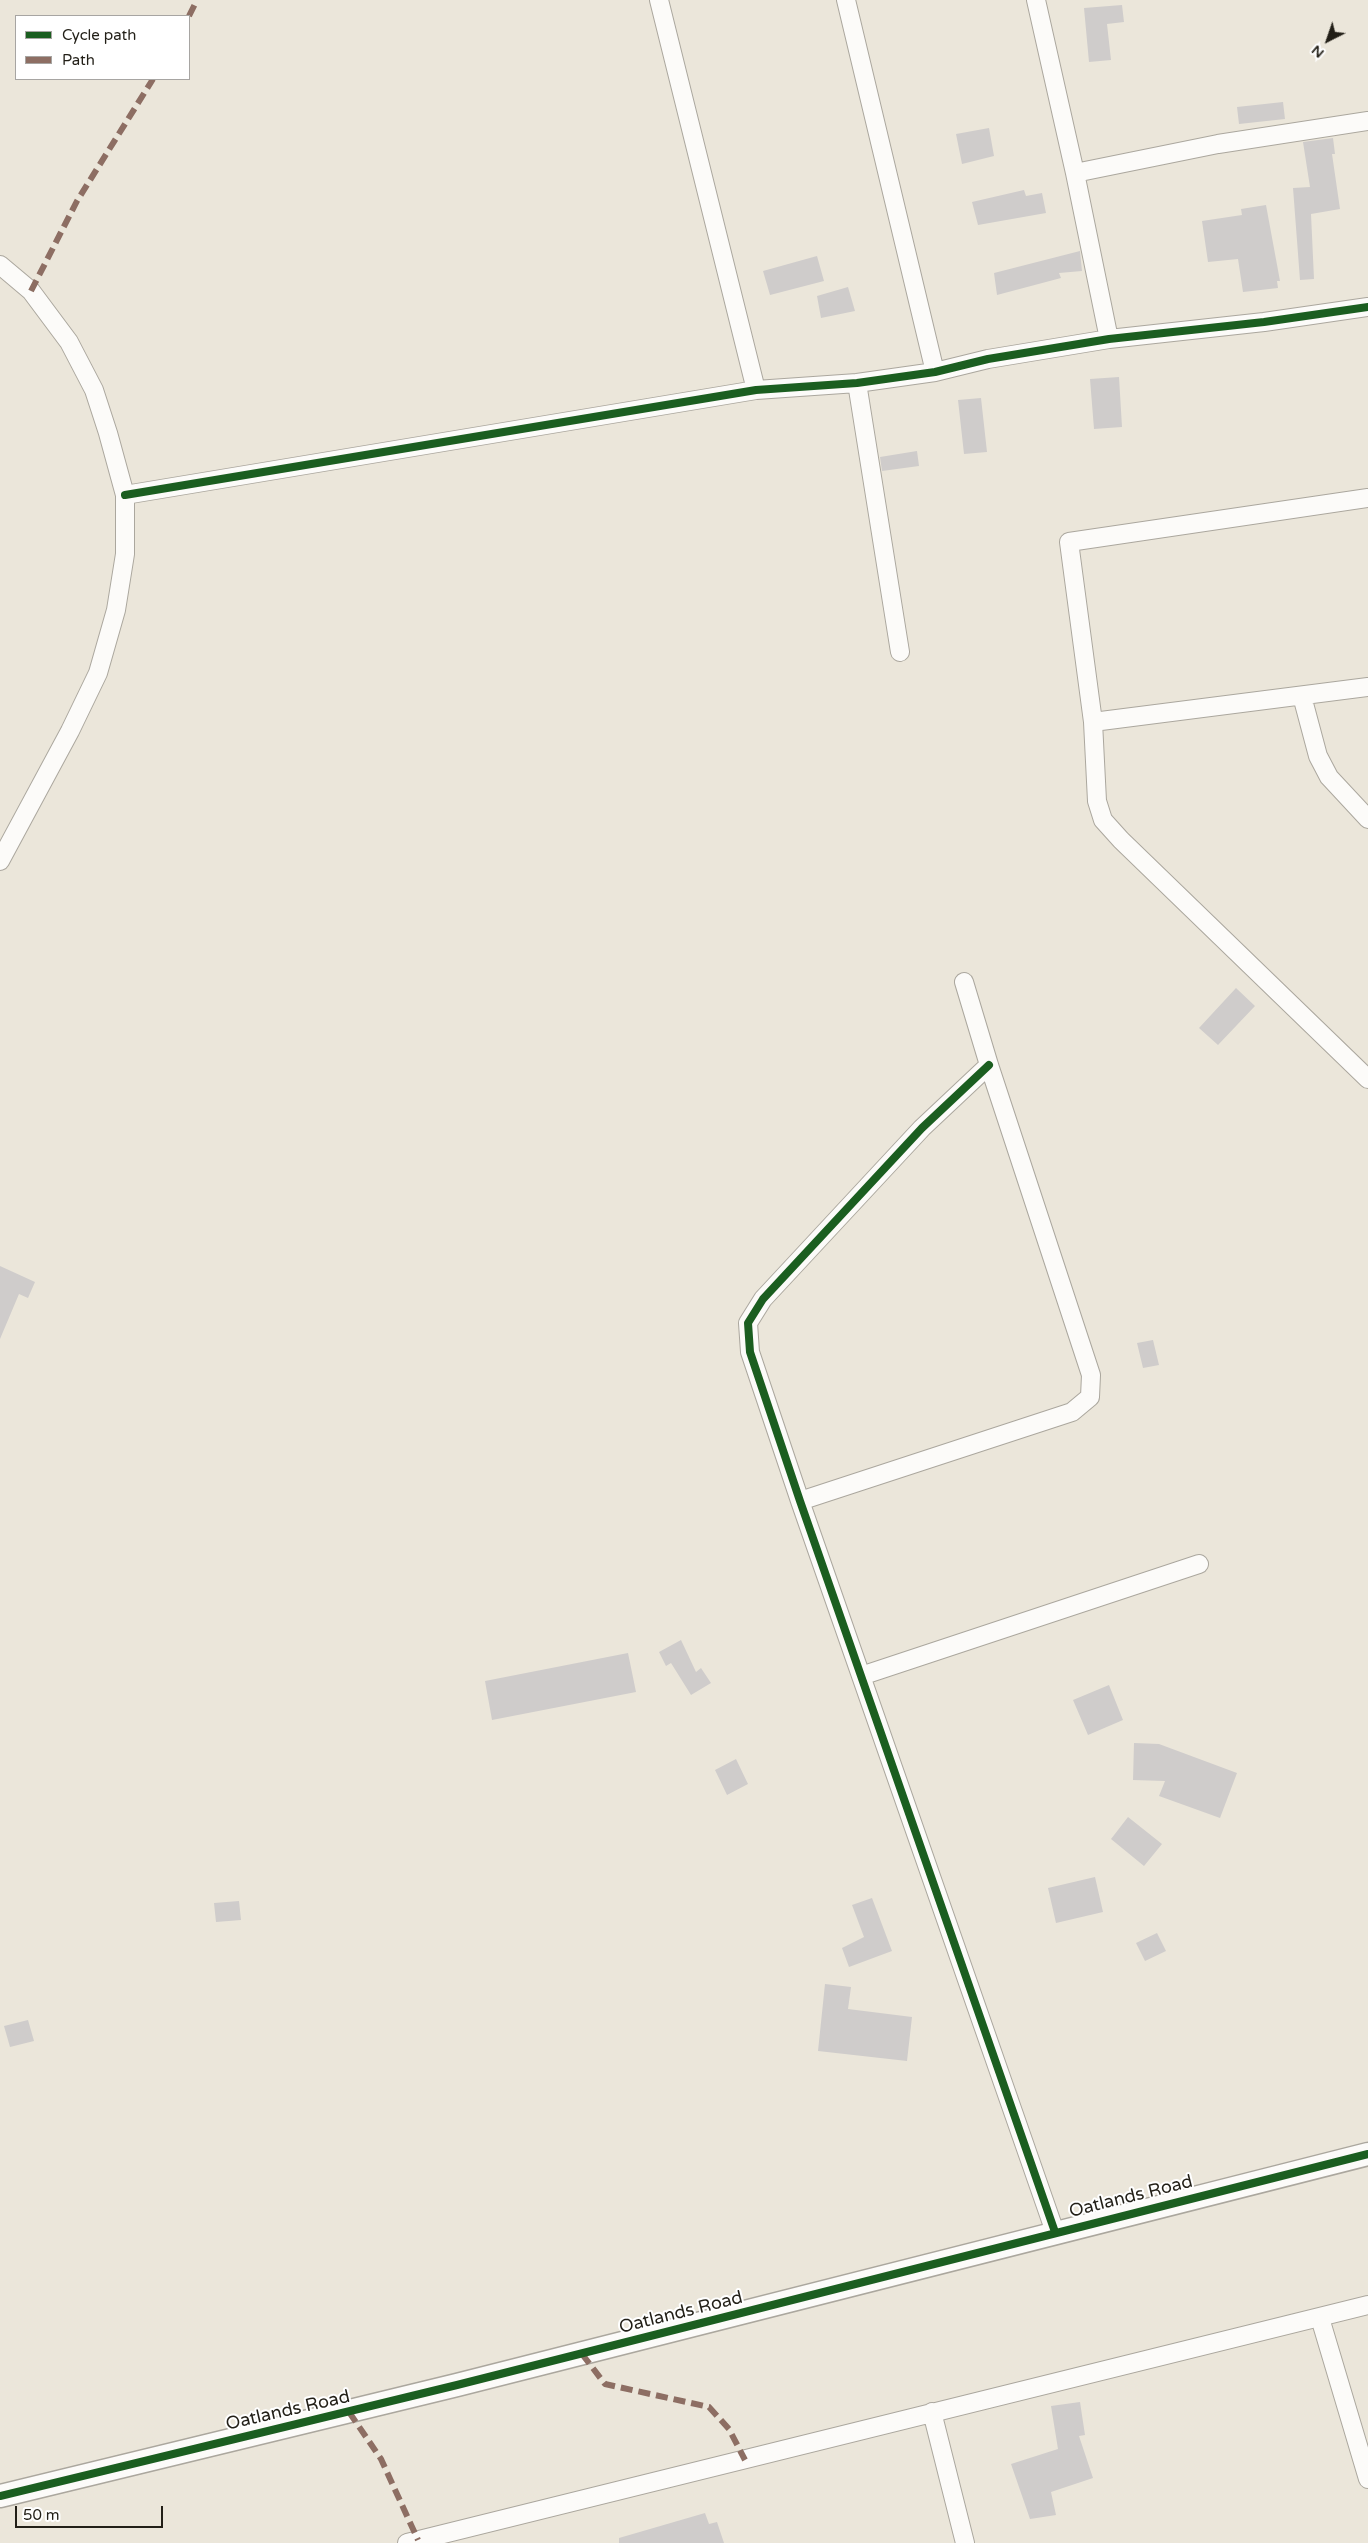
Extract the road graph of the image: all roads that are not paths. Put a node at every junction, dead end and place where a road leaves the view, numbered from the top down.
1 (659, 0) edge
2 (846, 0) edge
3 (1036, 0) edge
4 (1368, 121) edge
5 (1075, 173) junction
6 (0, 264) edge
7 (1368, 307) edge
8 (1109, 339) junction
9 (935, 372) junction
10 (857, 383) junction
11 (756, 390) junction
12 (125, 495) junction
13 (1368, 498) edge
14 (900, 652) dead end
15 (1368, 687) edge
16 (1302, 696) junction
17 (1093, 722) junction
18 (1368, 819) edge
19 (0, 861) edge
20 (964, 982) dead end
21 (989, 1065) junction
22 (1368, 1079) edge
23 (800, 1501) junction
24 (1199, 1564) dead end
25 (861, 1676) junction
26 (1368, 2154) edge
27 (1055, 2232) junction
28 (1368, 2305) edge
29 (1320, 2318) junction
30 (932, 2412) junction
31 (1368, 2479) edge
32 (0, 2496) edge
33 (407, 2543) edge
34 (964, 2543) edge

1 - 11 street
2 - 9 street
3 - 5 street
4 - 5 street
5 - 8 street
6 - 12 street
7 - 8 street
8 - 9 street
9 - 10 street
10 - 11 street
10 - 14 street
11 - 12 street
12 - 19 street
13 - 17 street
15 - 16 street
16 - 17 street
16 - 18 street
17 - 22 street
20 - 21 street
21 - 23 street
21 - 23 street
23 - 25 street
24 - 25 street
25 - 27 street
26 - 27 street, Oatlands Road
27 - 32 street, Oatlands Road
28 - 29 street
29 - 30 street
29 - 31 street
30 - 33 street
30 - 34 street

